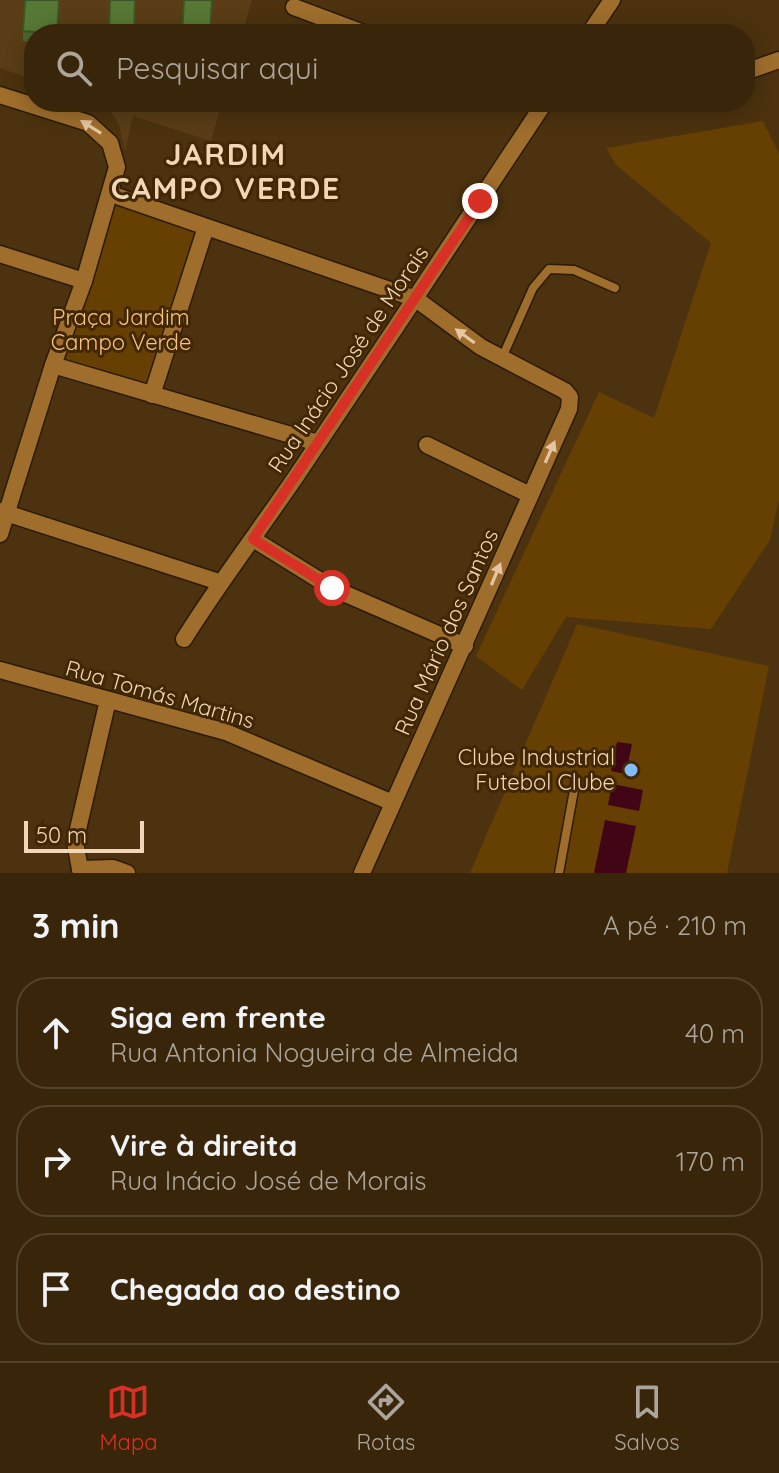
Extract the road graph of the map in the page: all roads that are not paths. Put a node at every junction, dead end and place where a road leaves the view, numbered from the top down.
1 (612, 0) edge
2 (294, 7) dead end
3 (339, 24) edge
4 (598, 24) edge
5 (779, 60) edge
6 (755, 68) edge
7 (0, 95) edge
8 (24, 103) edge
9 (53, 112) edge
10 (538, 112) edge
11 (111, 194) junction
12 (206, 227) junction
13 (0, 254) edge
14 (84, 281) junction
15 (615, 288) dead end
16 (416, 299) junction
17 (502, 358) junction
18 (53, 365) junction
19 (152, 395) junction
20 (318, 443) junction
21 (427, 445) dead end
22 (530, 495) junction
23 (3, 512) edge
24 (0, 534) edge
25 (253, 539) junction
26 (219, 582) junction
27 (184, 639) dead end
28 (465, 646) junction
29 (0, 670) edge
30 (108, 700) junction
31 (576, 779) dead end
32 (393, 803) junction
33 (78, 871) edge
34 (127, 873) edge
35 (362, 873) edge
36 (559, 873) edge

1 - 4 street
2 - 3 street
5 - 6 street
8 -> 7 street
11 -> 9 street
10 - 16 street, Rua Inácio José de Morais
11 - 12 street
11 - 14 street
12 - 16 street
12 - 19 street
13 - 14 street
14 - 18 street
15 - 17 lane
17 -> 16 street
16 - 20 street, Rua Inácio José de Morais
22 -> 17 street, Rua Mário dos Santos
18 - 19 street
18 - 23 street
19 - 20 street
20 - 25 street, Rua Inácio José de Morais
21 - 22 street
28 -> 22 street, Rua Mário dos Santos
23 - 24 street
23 - 26 street
25 - 26 street, Rua Inácio José de Morais
25 - 28 street
26 - 27 street, Rua Inácio José de Morais
28 - 32 street, Rua Mário dos Santos
29 - 30 street, Rua Tomás Martins
30 - 32 street, Rua Tomás Martins
30 - 33 street
31 - 36 lane
32 - 35 street, Rua Mário dos Santos
33 - 34 street

